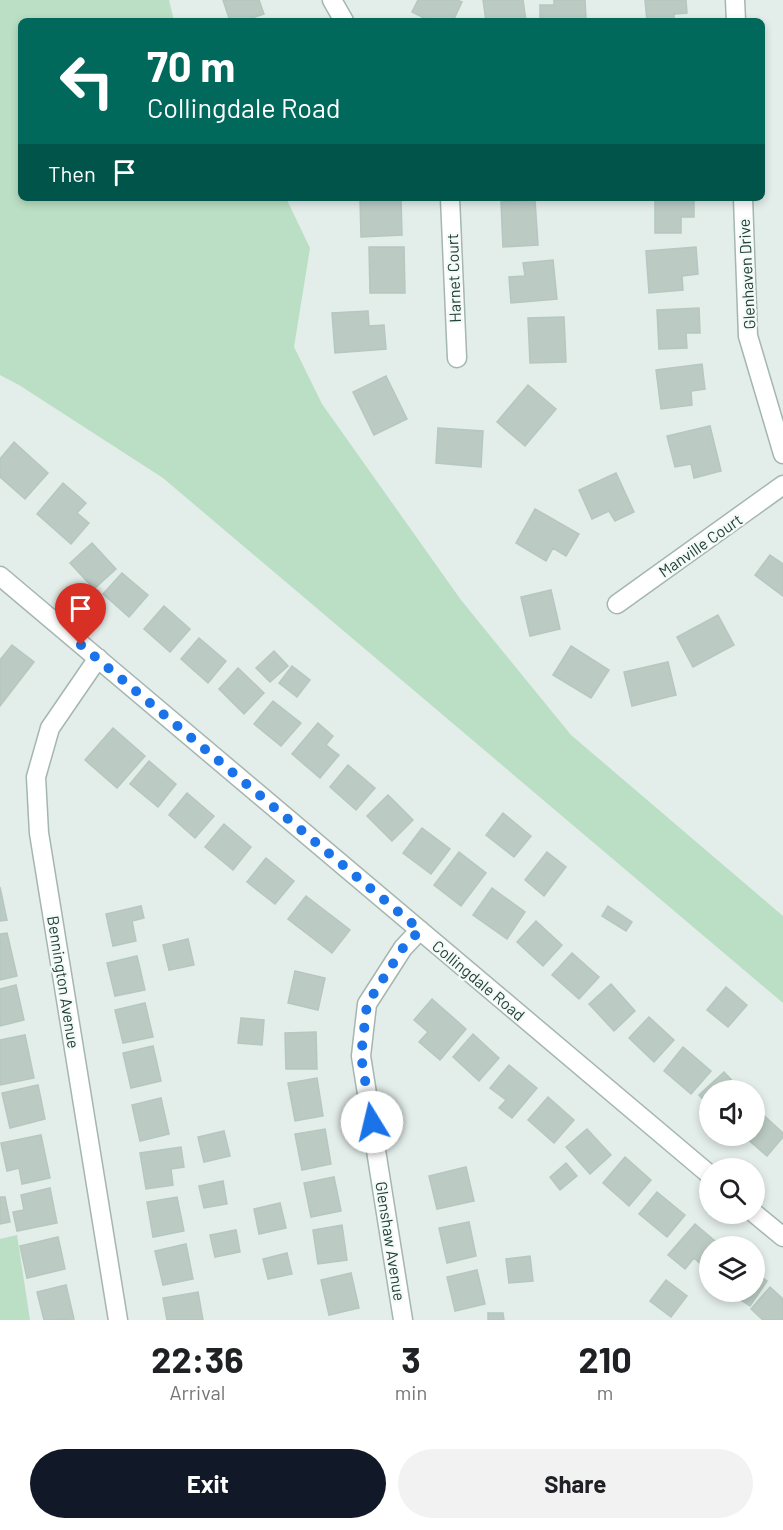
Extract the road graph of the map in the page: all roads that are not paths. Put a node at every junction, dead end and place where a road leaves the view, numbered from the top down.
1 (332, 0) edge
2 (735, 0) edge
3 (342, 18) edge
4 (736, 18) edge
5 (450, 201) edge
6 (743, 201) edge
7 (457, 358) dead end
8 (783, 454) edge
9 (783, 485) edge
10 (0, 576) edge
11 (617, 604) dead end
12 (98, 658) junction
13 (420, 930) junction
14 (699, 1166) edge
15 (765, 1222) edge
16 (783, 1237) edge
17 (118, 1320) edge
18 (403, 1320) edge

1 - 3 street
2 - 4 street
5 - 7 street, Harnet Court
6 - 8 street, Glenhaven Drive
9 - 11 street, Manville Court
10 - 12 street, Collingdale Road
12 - 13 street, Collingdale Road
12 - 17 street, Bennington Avenue
13 - 14 street, Collingdale Road
13 - 18 street, Glenshaw Avenue
15 - 16 street

